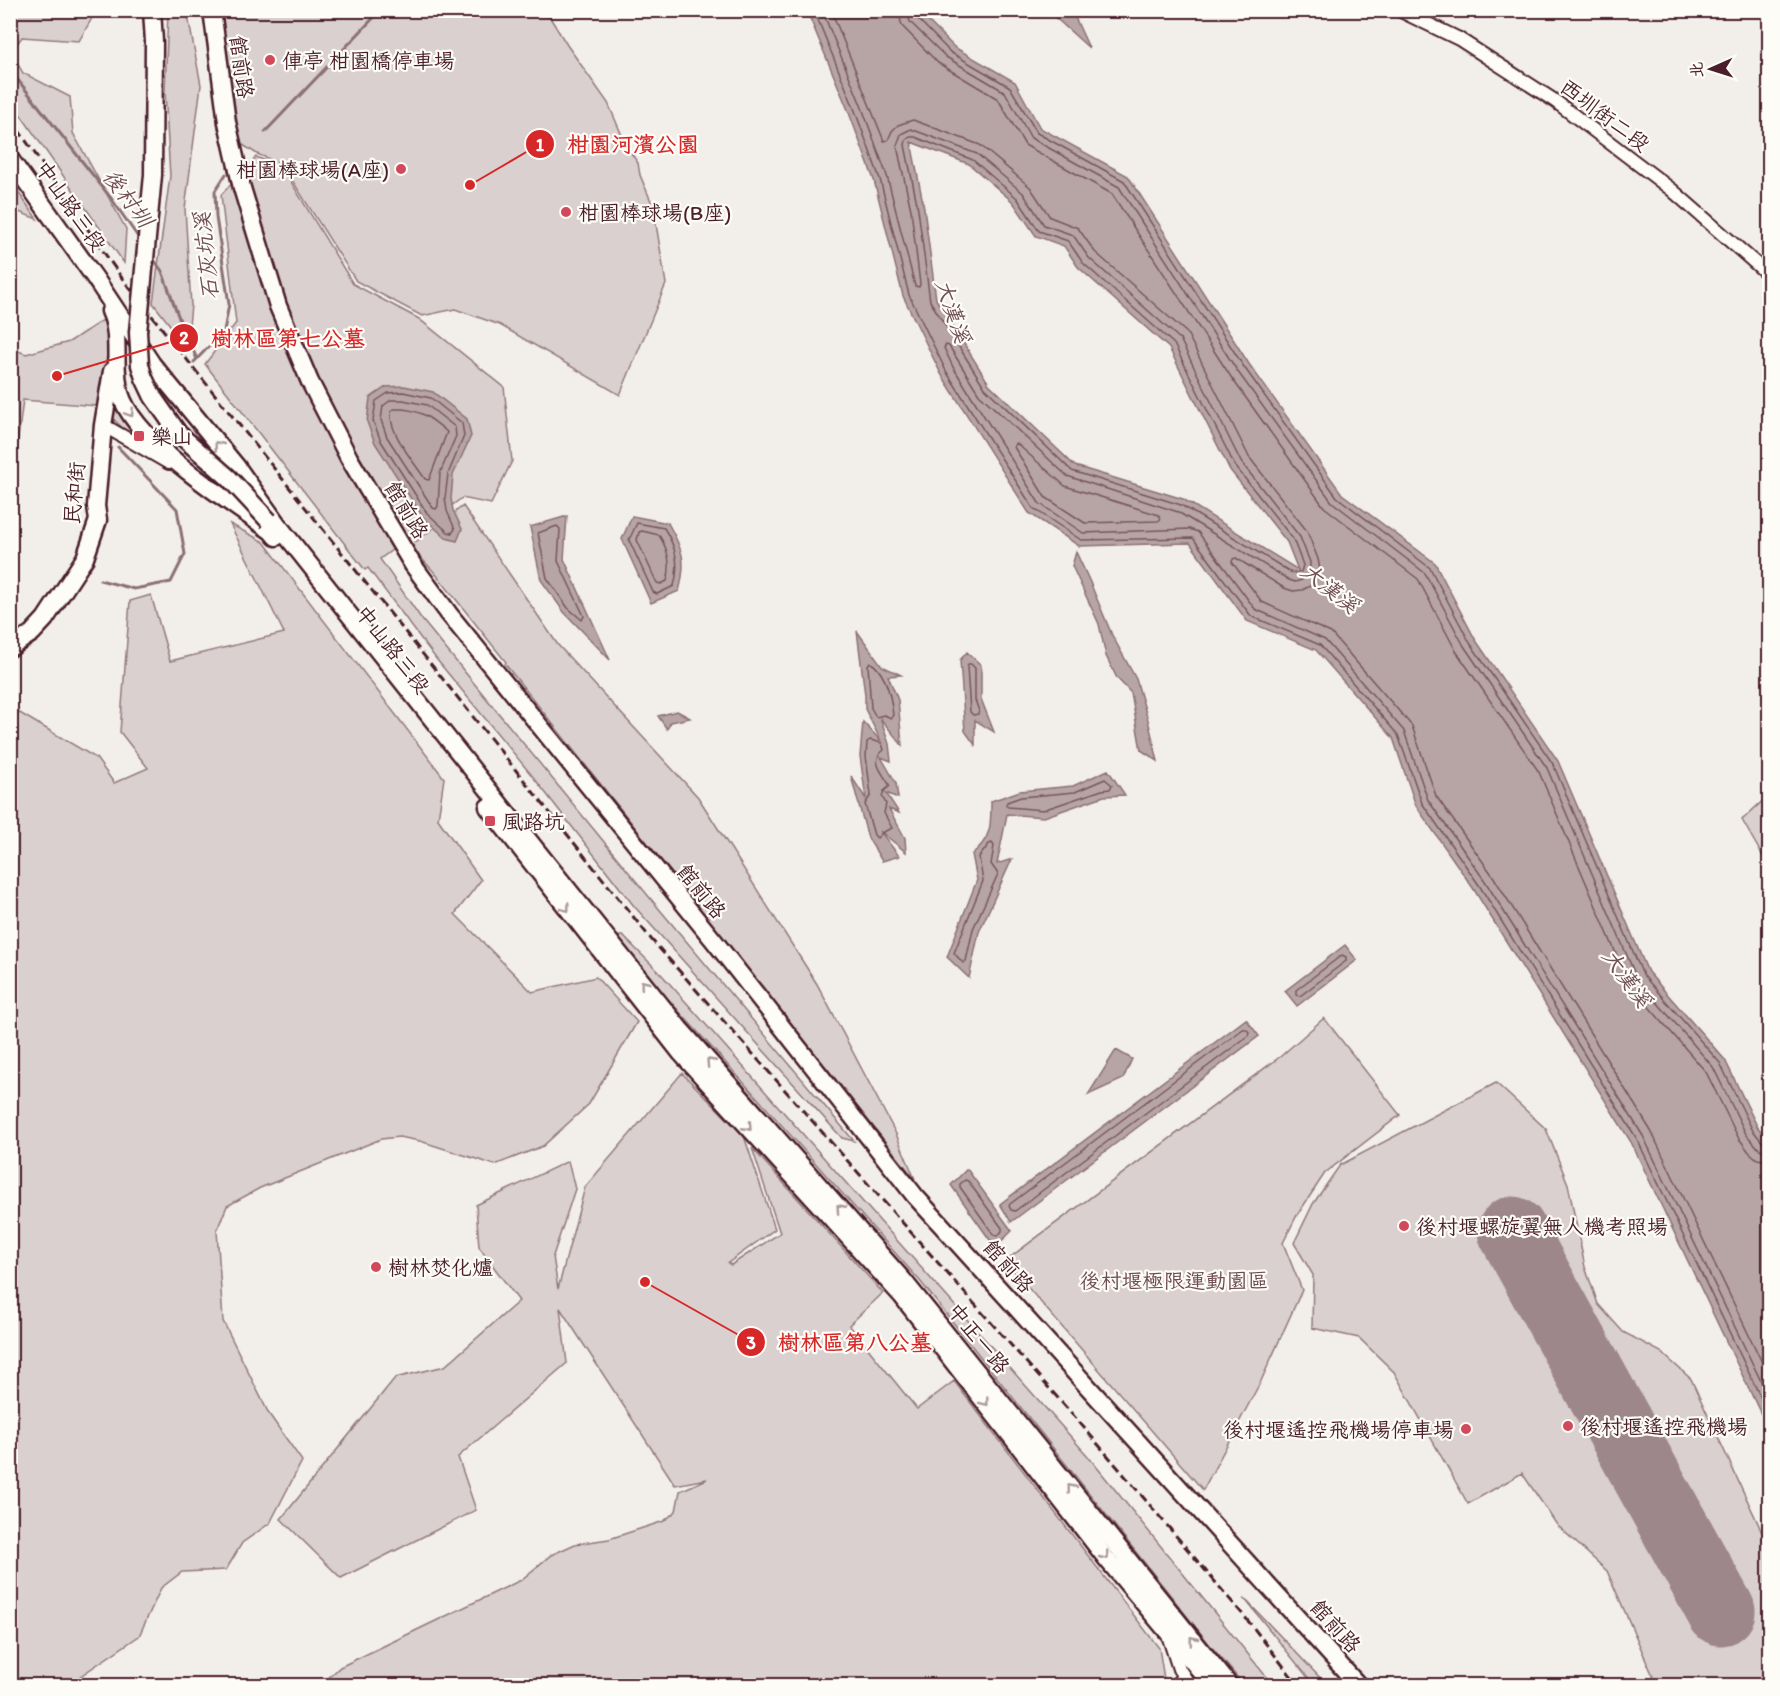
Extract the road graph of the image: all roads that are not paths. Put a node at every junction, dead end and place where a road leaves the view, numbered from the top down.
1 (152, 10) edge
2 (212, 10) edge
3 (1399, 10) edge
4 (10, 159) edge
5 (1770, 276) edge
6 (94, 278) junction
7 (116, 350) junction
8 (103, 425) junction
9 (189, 474) junction
10 (273, 526) junction
11 (10, 648) edge
12 (680, 1029) joint
13 (681, 1053) joint
14 (1172, 1625) junction
15 (1185, 1683) edge
16 (1174, 1686) edge
17 (1213, 1686) edge
18 (1230, 1686) edge
19 (1359, 1686) edge

1 - 10 main road, bridge
2 - 19 main road, 館前路
3 - 5 street, 西圳街二段
4 - 6 main road, 中山路三段
6 - 7 main road, 中山路三段
10 -> 6 main road, 中山路三段
7 - 8 main road, 民和街
7 -> 9 main road, 中山路三段
8 - 9 street
8 - 11 main road, 民和街
9 - 10 main road, 中山路三段
12 -> 10 main road, 中山路三段
10 -> 13 main road, 中山路三段
14 -> 12 main road, 中正一路
13 -> 14 main road, 中正一路
14 - 15 street
14 - 17 main road, 中正一路
18 -> 14 main road, 中正一路
15 - 16 street

